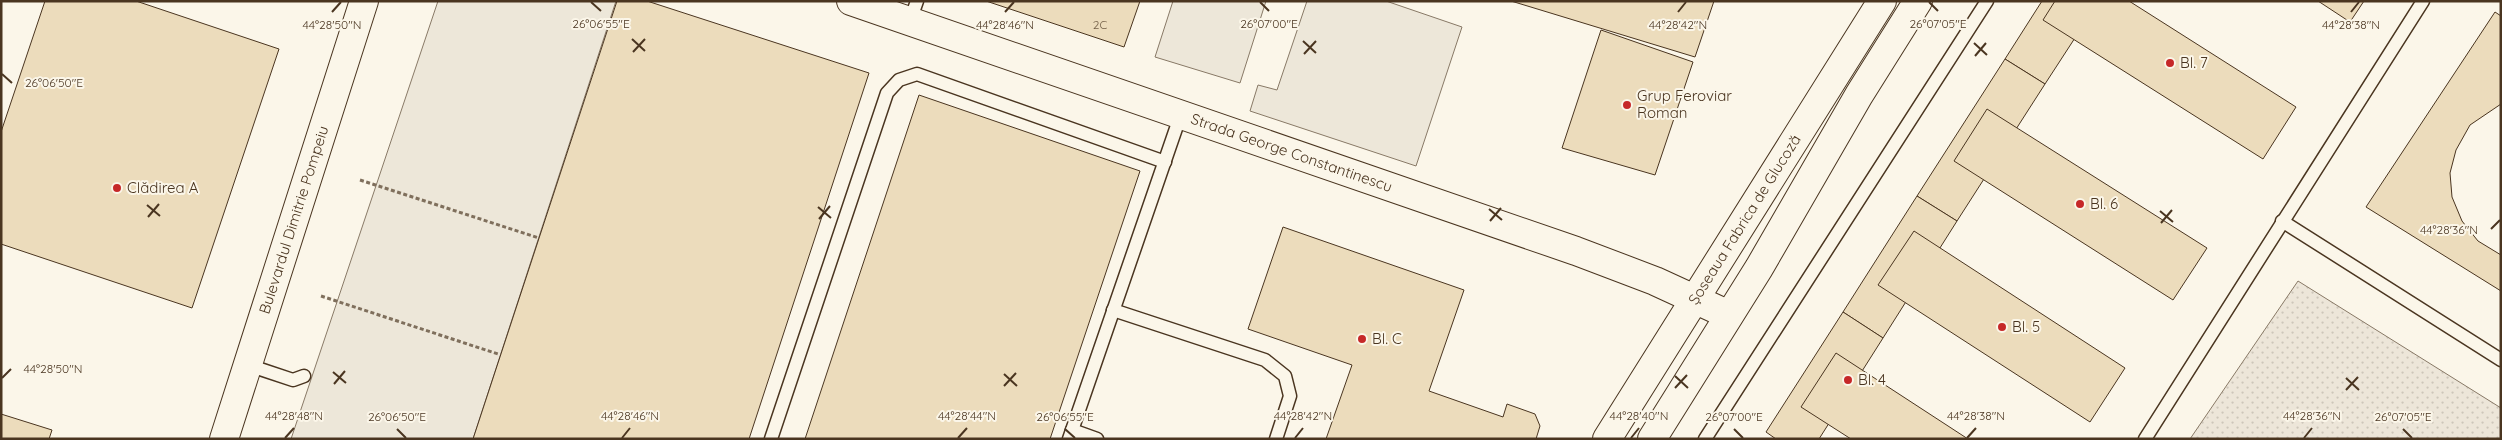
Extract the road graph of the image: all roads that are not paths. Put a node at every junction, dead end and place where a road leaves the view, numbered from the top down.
1 (364, 1) edge
2 (851, 1) edge
3 (1882, 1) edge
4 (1918, 1) edge
5 (1987, 1) edge
6 (2423, 1) edge
7 (914, 11) edge
8 (1181, 114) junction
9 (1165, 162) junction
10 (2282, 221) junction
11 (1694, 299) junction
12 (1113, 310) junction
13 (1729, 315) junction
14 (2501, 360) edge
15 (248, 365) junction
16 (299, 382) dead end
17 (1071, 434) edge
18 (224, 439) edge
19 (771, 439) edge
20 (1097, 439) edge
21 (1276, 439) edge
22 (1607, 439) edge
23 (1652, 439) edge
24 (1705, 439) edge
25 (2145, 439) edge

1 - 15 street, Bulevardul Dimitrie Pompeiu
2 - 7 street, Strada George Constantinescu
3 - 11 street, Șoseaua Fabrica de Glucoză
4 - 13 street
5 - 24 lane
6 - 10 lane
7 - 8 street, Strada George Constantinescu
8 - 9 lane
8 - 11 street, Strada George Constantinescu
9 - 12 lane
9 - 19 lane
10 - 14 lane
10 - 25 lane
11 - 13 street, Strada George Constantinescu
11 - 22 street, Șoseaua Fabrica de Glucoză
12 - 17 lane
12 - 21 lane
13 - 23 street
15 - 16 lane
15 - 18 street, Bulevardul Dimitrie Pompeiu
17 - 20 lane

